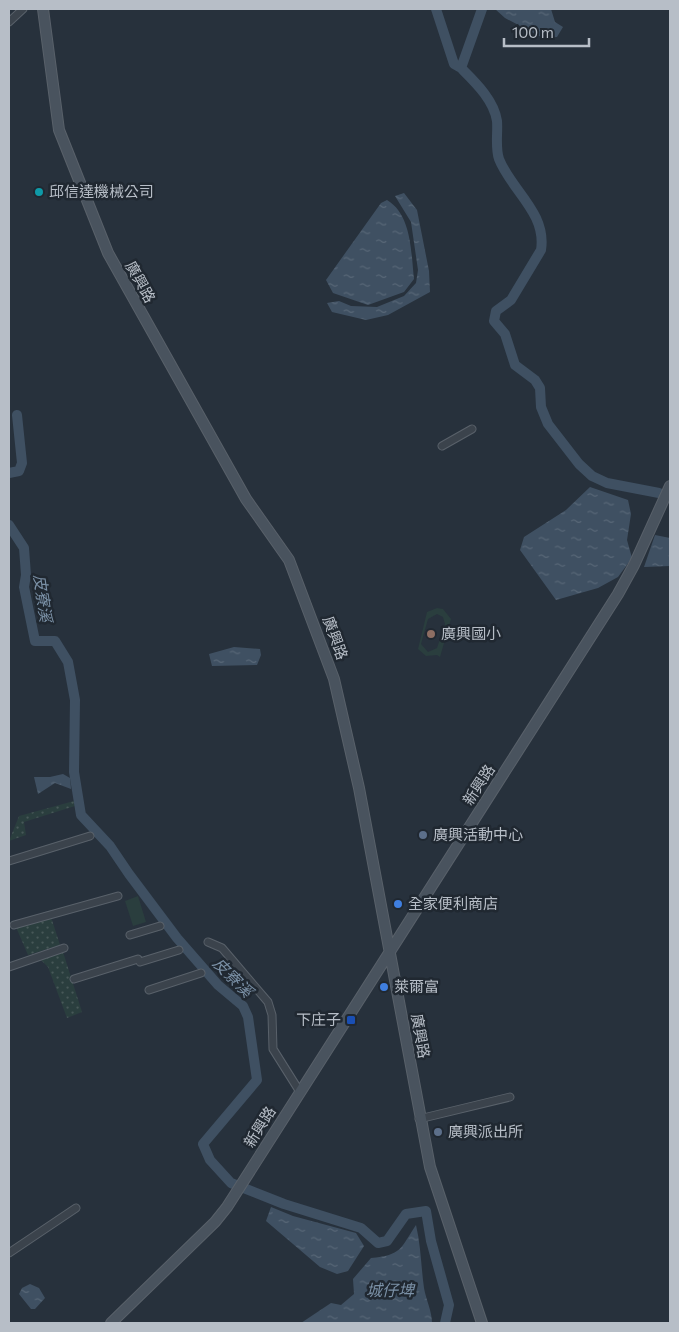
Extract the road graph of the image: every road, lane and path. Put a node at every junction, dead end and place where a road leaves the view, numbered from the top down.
1 (23, 9) edge
2 (43, 9) edge
3 (9, 22) edge
4 (472, 430) dead end
5 (442, 446) dead end
6 (670, 488) edge
7 (90, 836) dead end
8 (9, 861) edge
9 (118, 896) dead end
10 (14, 925) dead end
11 (160, 926) dead end
12 (130, 935) dead end
13 (208, 942) dead end
14 (64, 948) dead end
15 (179, 950) dead end
16 (390, 953) junction
17 (9, 967) edge
18 (201, 973) dead end
19 (74, 979) dead end
20 (148, 990) dead end
21 (300, 1092) junction
22 (510, 1097) dead end
23 (420, 1119) junction
24 (76, 1208) dead end
25 (9, 1253) edge
26 (111, 1323) edge
27 (482, 1323) edge

1 - 3 street
2 - 16 street, 廣興路
4 - 5 street
6 - 16 street, 新興路
7 - 8 street
9 - 10 street
11 - 12 street
13 - 21 street
14 - 17 street
15 - 19 street
16 - 21 street, 新興路
16 - 23 street, 廣興路
18 - 20 street
21 - 26 street, 新興路
22 - 23 street
23 - 27 street, 廣興路
24 - 25 street

